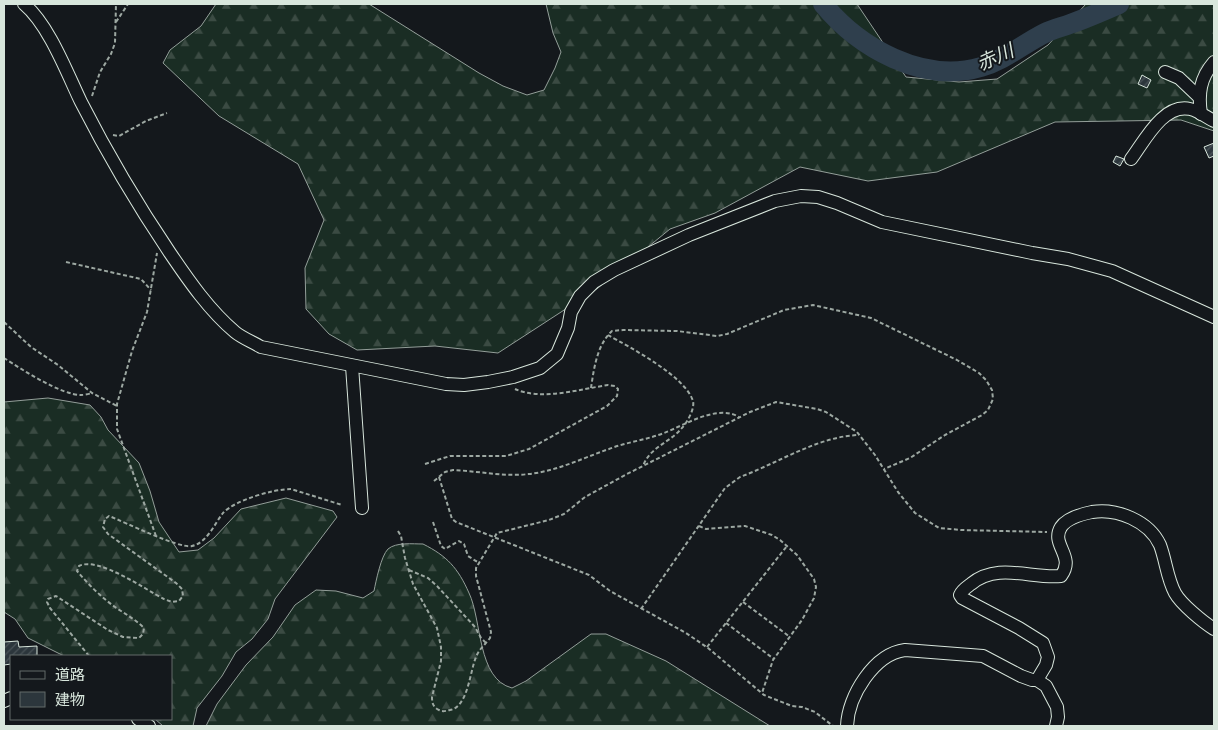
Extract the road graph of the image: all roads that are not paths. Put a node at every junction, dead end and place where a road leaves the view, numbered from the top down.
1 (24, 4) edge
2 (1214, 62) edge
3 (1165, 72) dead end
4 (1199, 97) junction
5 (1201, 114) junction
6 (1214, 121) edge
7 (1131, 159) dead end
8 (1214, 317) edge
9 (352, 366) junction
10 (362, 508) dead end
11 (1214, 629) edge
12 (1037, 680) junction
13 (847, 726) edge
14 (1056, 726) edge

1 - 9 street
2 - 4 street
3 - 4 street
4 - 5 street
5 - 6 street
5 - 7 street
8 - 9 street
9 - 10 street
11 - 12 street
12 - 13 street
12 - 14 street

